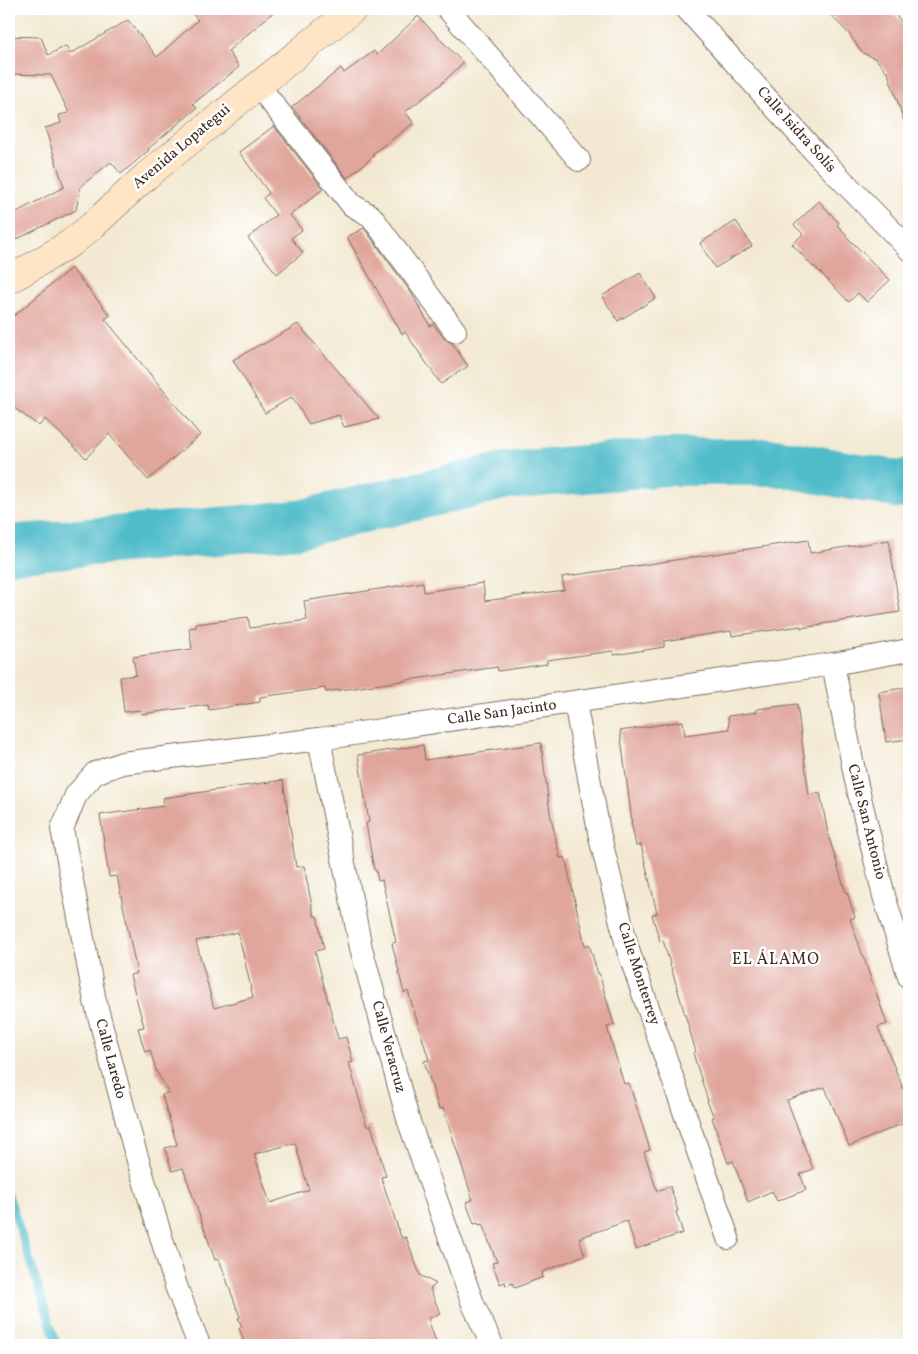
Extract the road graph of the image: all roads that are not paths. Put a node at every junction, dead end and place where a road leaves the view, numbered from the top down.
1 (353, 9) edge
2 (448, 9) edge
3 (686, 9) edge
4 (258, 85) junction
5 (578, 160) dead end
6 (909, 249) edge
7 (9, 280) edge
8 (455, 331) dead end
9 (909, 650) edge
10 (833, 664) junction
11 (575, 702) junction
12 (319, 739) junction
13 (95, 774) joint
14 (909, 977) edge
15 (728, 1238) dead end
16 (199, 1345) edge
17 (492, 1345) edge

1 - 4 street, Avenida Lopategui
2 - 5 street
3 - 6 street, Calle Isidra Solís
4 - 7 street, Avenida Lopategui
4 - 8 street
9 - 10 street, Calle San Jacinto
10 - 11 street, Calle San Jacinto
10 - 14 street, Calle San Antonio
11 - 12 street, Calle San Jacinto
11 - 15 street, Calle Monterrey
12 - 13 street, Calle San Jacinto
12 - 17 street, Calle Veracruz
13 - 16 street, Calle Laredo

